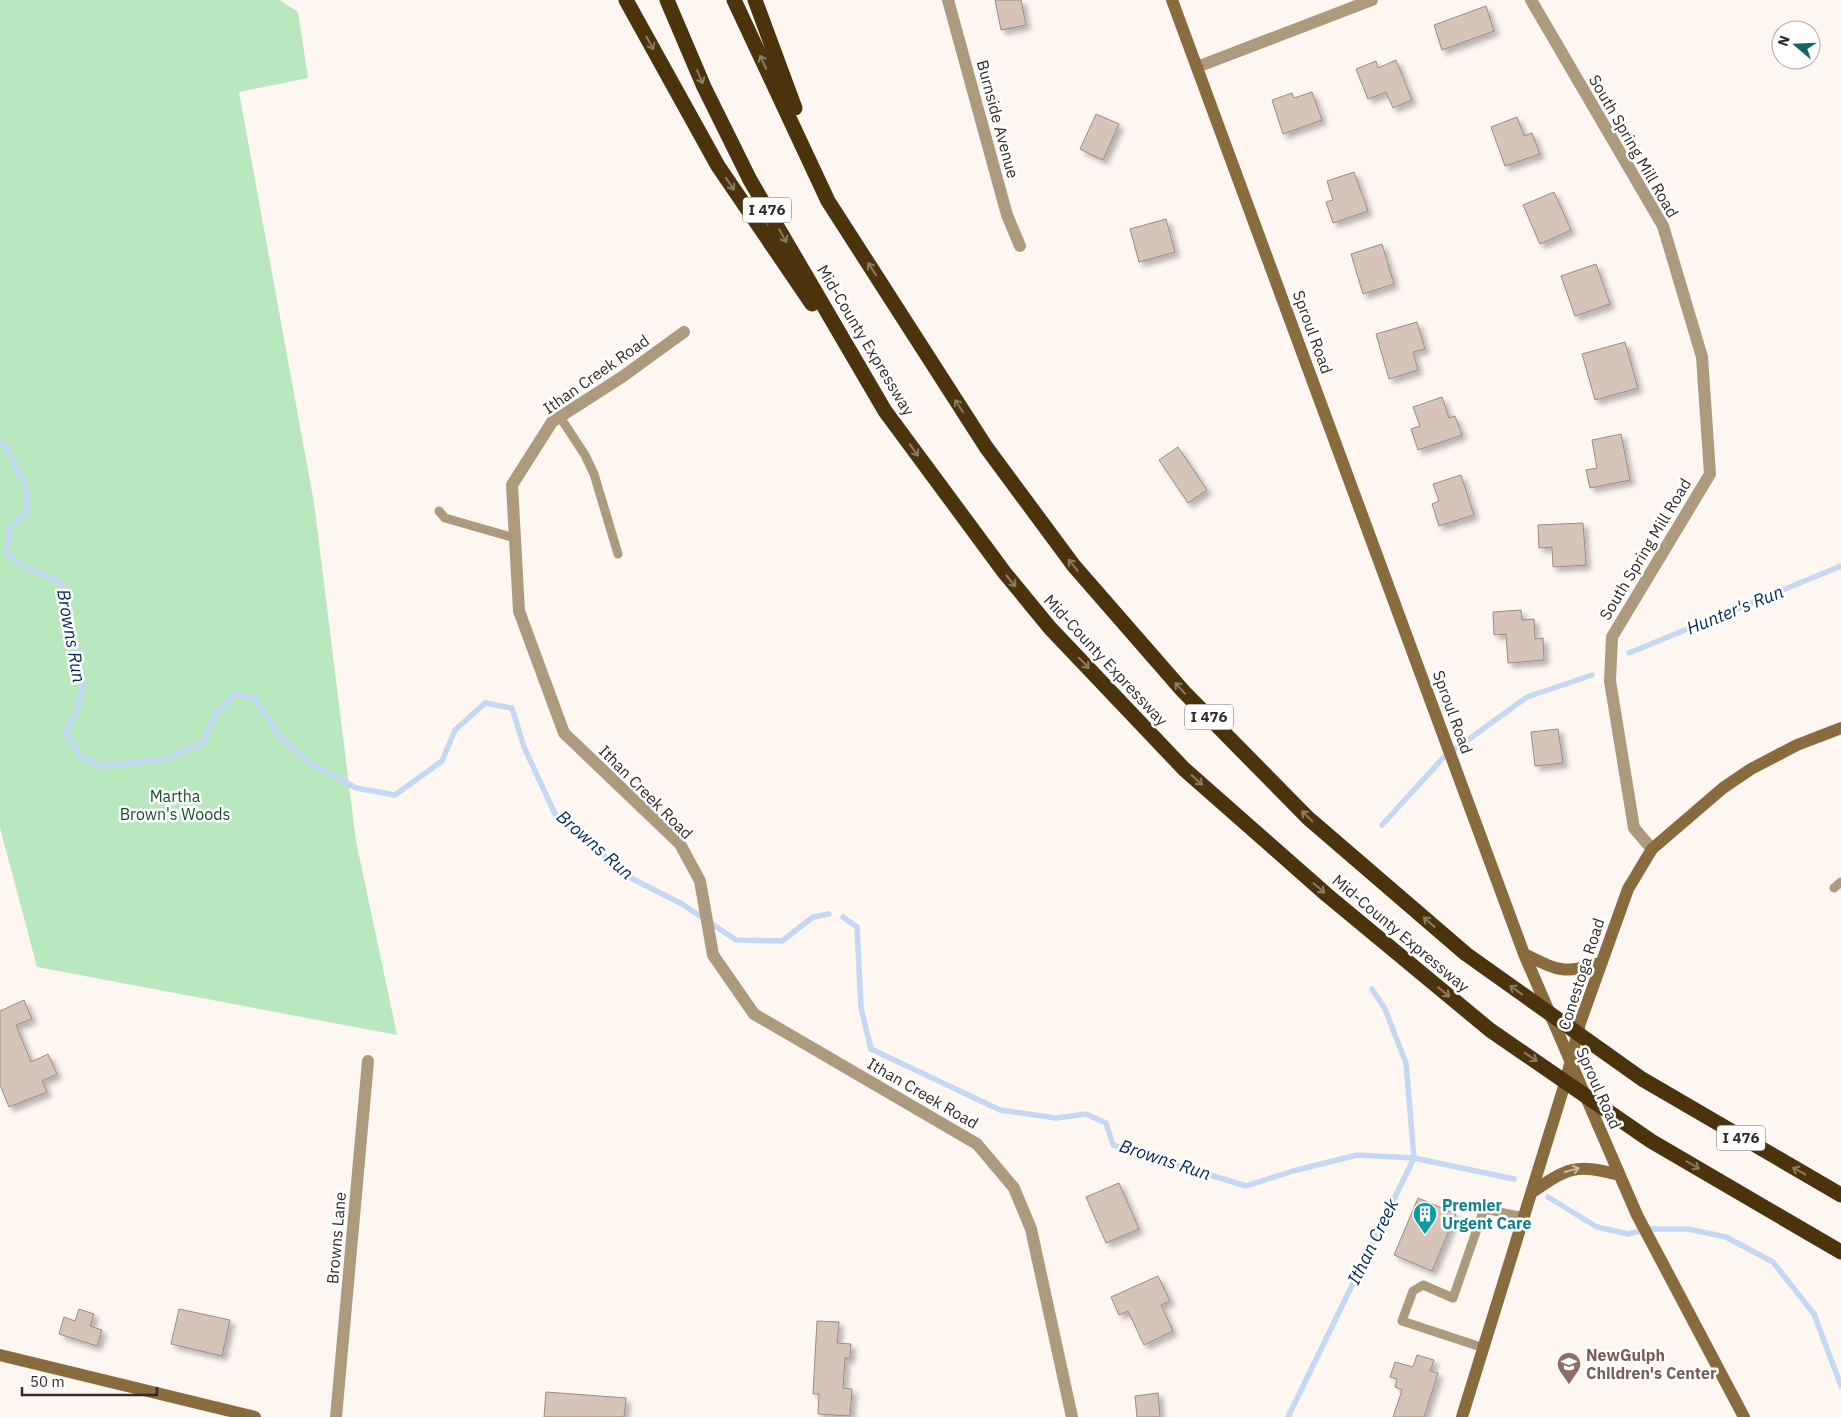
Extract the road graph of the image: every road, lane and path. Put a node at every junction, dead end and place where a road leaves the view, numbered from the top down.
1 (626, 0) edge
2 (667, 0) edge
3 (734, 0) edge
4 (756, 0) edge
5 (948, 0) edge
6 (1172, 0) edge
7 (1372, 0) edge
8 (1531, 0) edge
9 (1197, 67) junction
10 (828, 202) junction
11 (1020, 246) dead end
12 (684, 332) dead end
13 (885, 411) junction
14 (560, 417) junction
15 (439, 511) dead end
16 (515, 538) junction
17 (618, 554) dead end
18 (1841, 728) edge
19 (1652, 849) junction
20 (1524, 954) junction
21 (1600, 964) junction
22 (368, 1061) dead end
23 (1570, 1064) junction
24 (1619, 1175) junction
25 (1531, 1193) junction
26 (1841, 1195) edge
27 (1524, 1217) junction
28 (1841, 1252) edge
29 (1484, 1348) junction
30 (0, 1355) edge
31 (255, 1417) edge
32 (336, 1417) edge
33 (1072, 1417) edge
34 (1462, 1417) edge
35 (1744, 1417) edge

1 -> 13 highway
2 -> 13 highway, Mid-County Expressway / I 476
10 -> 3 highway, Mid-County Expressway / I 476
4 - 10 highway
5 - 11 street, Burnside Avenue
6 - 9 main road, Sproul Road
7 - 9 street
8 - 19 street, South Spring Mill Road
9 - 20 main road, Sproul Road
26 -> 10 highway, Mid-County Expressway / I 476
12 - 14 street, Ithan Creek Road
13 -> 28 highway, Mid-County Expressway / I 476
14 - 16 street, Ithan Creek Road
14 - 17 lane
15 - 16 lane
16 - 33 street, Ithan Creek Road
18 - 19 main road, Conestoga Road
19 - 21 main road, Conestoga Road
20 - 21 main road
20 - 23 main road, Sproul Road
21 - 23 main road, Conestoga Road
22 - 32 street, Browns Lane
23 - 24 main road, Sproul Road
23 - 25 main road, Conestoga Road
25 -> 24 main road
24 - 35 main road, Sproul Road
25 - 27 main road, Conestoga Road
27 - 29 main road, Conestoga Road
27 - 29 lane
29 - 34 main road, Conestoga Road
30 - 31 main road

